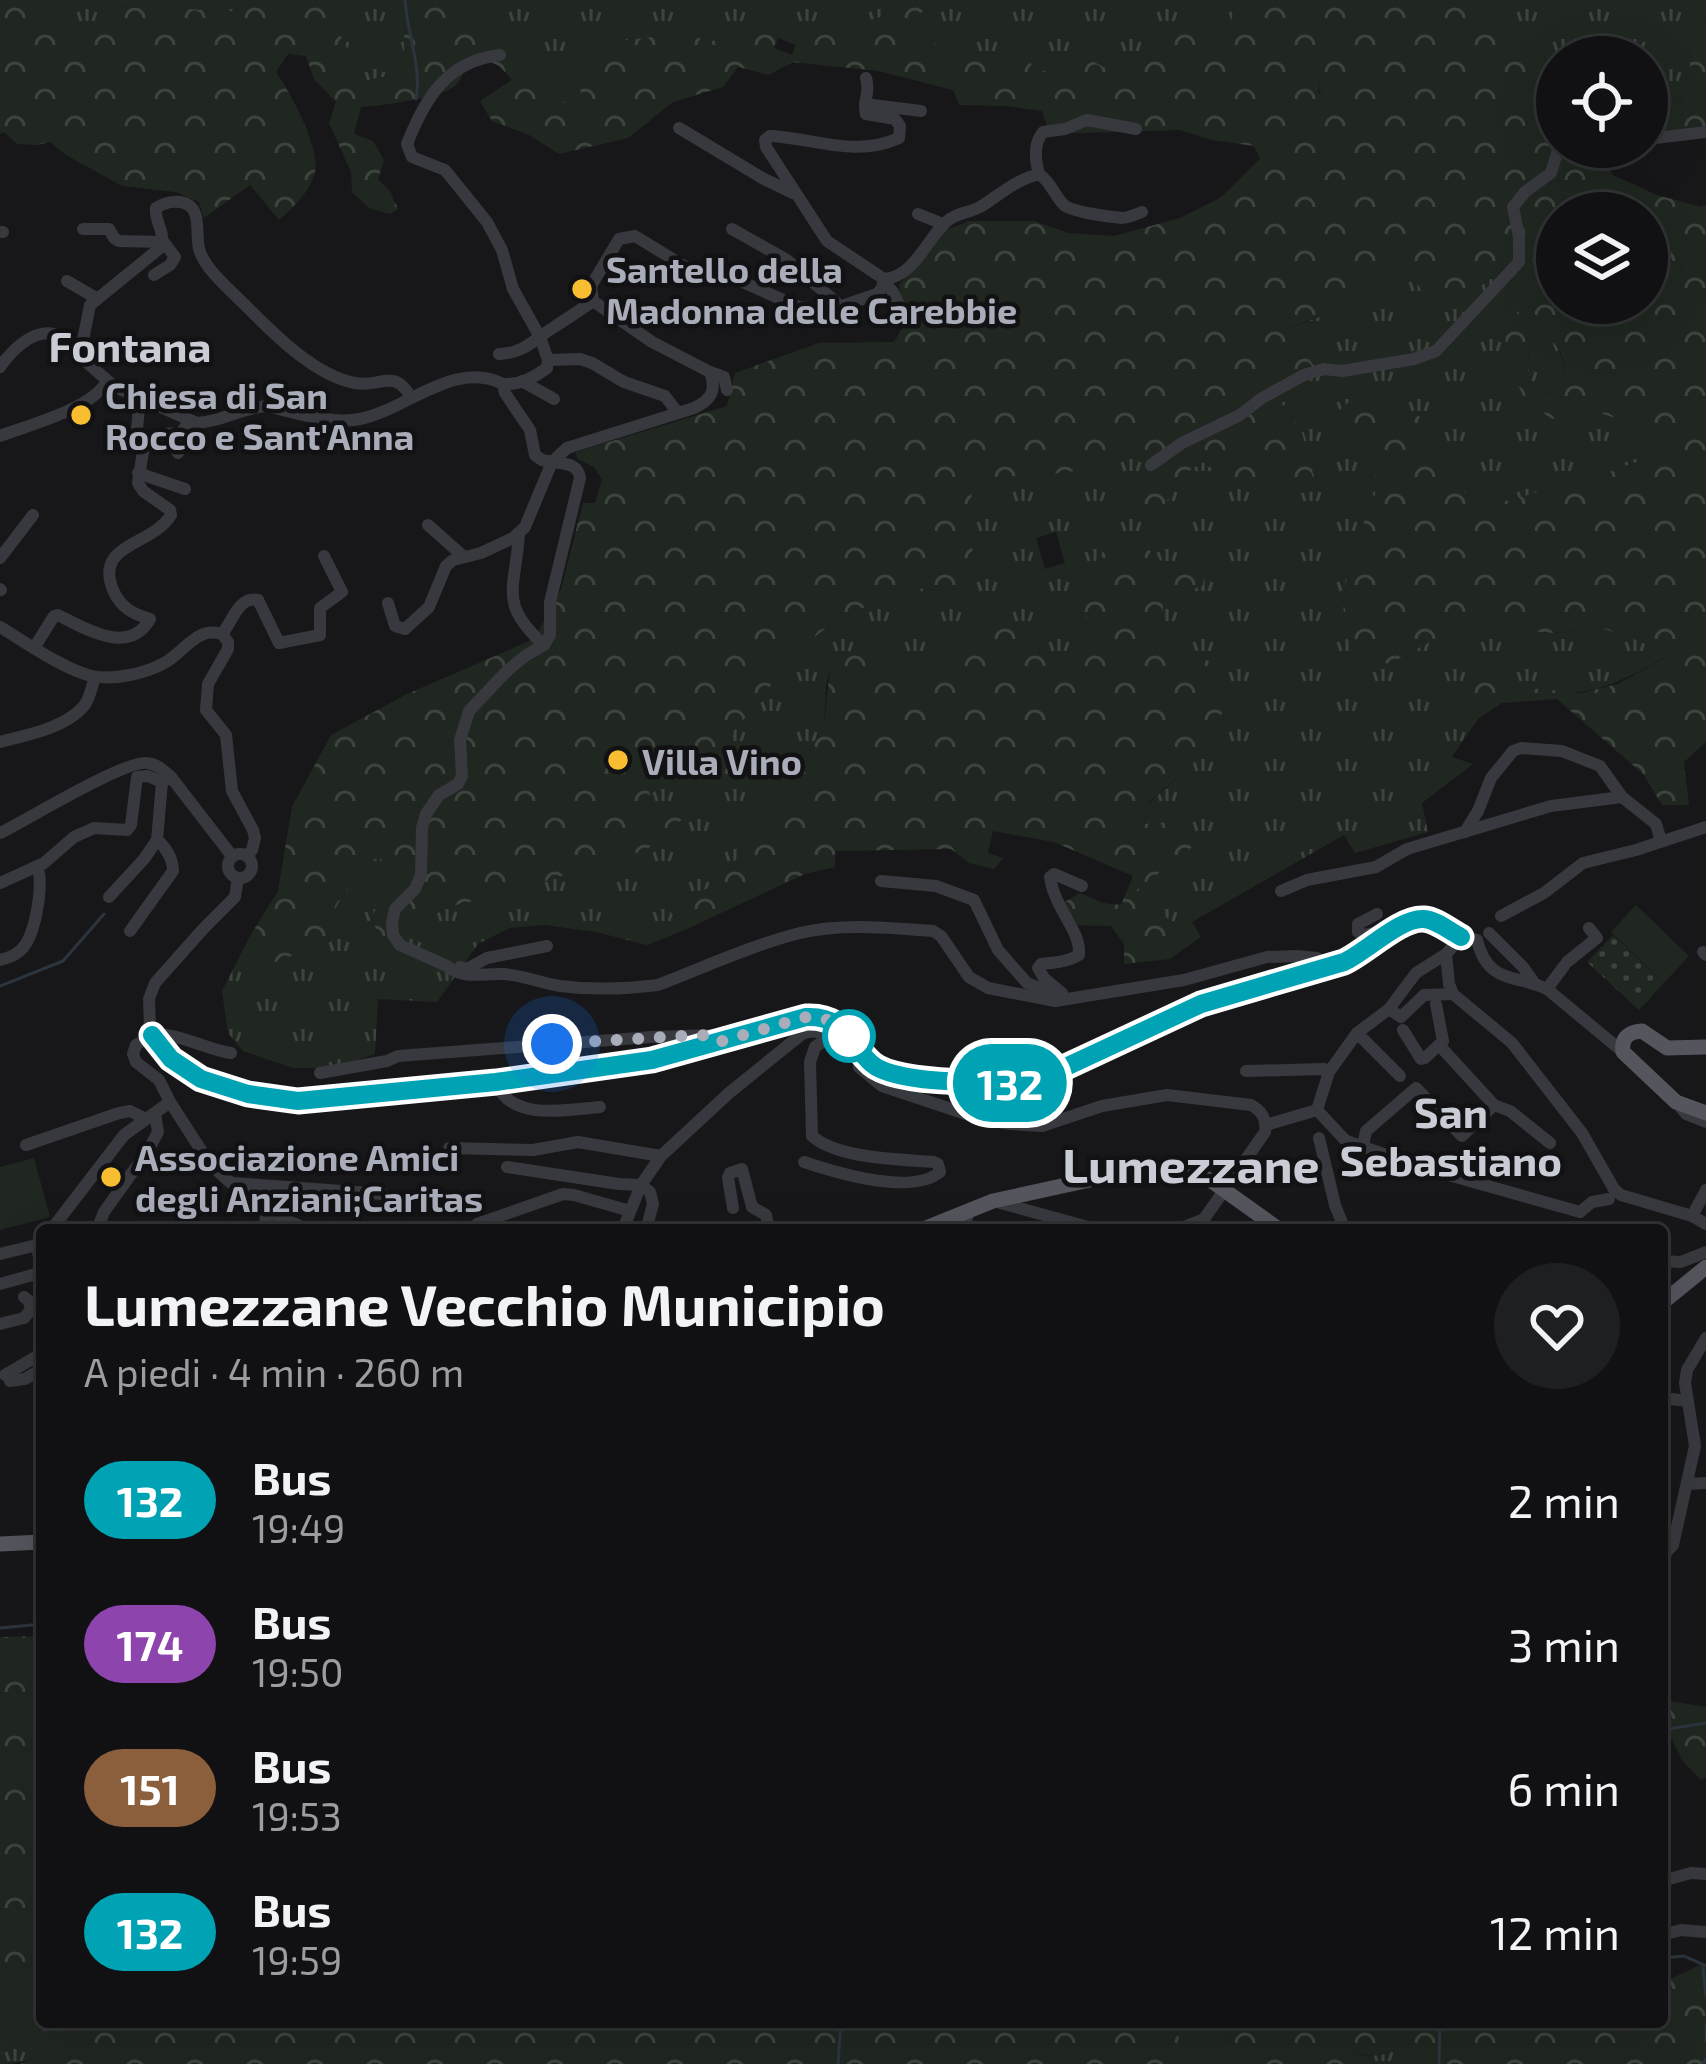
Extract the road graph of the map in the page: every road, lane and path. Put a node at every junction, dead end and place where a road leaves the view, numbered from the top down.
1 (500, 55) dead end
2 (866, 78) dead end
3 (866, 104) junction
4 (921, 111) dead end
5 (679, 128) dead end
6 (1136, 129) dead end
7 (1706, 132) edge
8 (1668, 137) edge
9 (1553, 168) edge
10 (1039, 174) junction
11 (794, 193) junction
12 (1142, 212) dead end
13 (918, 214) dead end
14 (941, 227) junction
15 (83, 229) dead end
16 (732, 229) dead end
17 (163, 242) junction
18 (154, 275) dead end
19 (67, 281) dead end
20 (884, 281) junction
21 (97, 298) junction
22 (592, 302) junction
23 (838, 307) junction
24 (900, 307) dead end
25 (540, 337) junction
26 (6, 347) edge
27 (76, 353) junction
28 (548, 360) junction
29 (0, 367) edge
30 (710, 372) junction
31 (485, 376) junction
32 (107, 381) junction
33 (522, 382) junction
34 (502, 383) junction
35 (727, 390) dead end
36 (140, 398) junction
37 (411, 398) junction
38 (554, 399) dead end
39 (677, 412) junction
40 (190, 422) junction
41 (179, 435) junction
42 (0, 436) edge
43 (144, 445) junction
44 (178, 453) dead end
45 (552, 462) junction
46 (1151, 465) dead end
47 (138, 473) junction
48 (185, 489) dead end
49 (33, 515) dead end
50 (428, 525) dead end
51 (519, 533) junction
52 (323, 556) dead end
53 (463, 556) junction
54 (0, 559) edge
55 (388, 603) dead end
56 (0, 627) edge
57 (222, 634) junction
58 (544, 645) junction
59 (34, 648) junction
60 (95, 677) junction
61 (0, 742) edge
62 (166, 780) junction
63 (1622, 797) junction
64 (1706, 827) edge
65 (0, 832) edge
66 (1466, 832) junction
67 (157, 840) junction
68 (1661, 841) junction
69 (240, 856) junction
70 (38, 866) junction
71 (881, 881) dead end
72 (0, 883) edge
73 (1082, 886) dead end
74 (1281, 890) dead end
75 (109, 898) dead end
76 (1377, 914) dead end
77 (1491, 927) junction
78 (1589, 928) dead end
79 (1394, 930) junction
80 (130, 931) dead end
81 (1461, 937) junction
82 (547, 946) dead end
83 (1446, 954) junction
84 (0, 960) edge
85 (447, 966) junction
86 (1328, 967) junction
87 (1541, 987) junction
88 (1453, 994) junction
89 (1066, 998) junction
90 (1435, 999) junction
91 (1388, 1009) junction
92 (1402, 1030) dead end
93 (1357, 1033) junction
94 (152, 1035) junction
95 (722, 1041) junction
96 (844, 1043) junction
97 (1439, 1045) junction
98 (1706, 1047) edge
99 (1623, 1052) junction
100 (231, 1053) dead end
101 (867, 1068) junction
102 (1246, 1071) dead end
103 (1329, 1072) junction
104 (320, 1073) dead end
105 (1400, 1076) dead end
106 (496, 1082) junction
107 (170, 1102) junction
108 (1676, 1102) junction
109 (1494, 1105) junction
110 (600, 1107) dead end
111 (1706, 1113) edge
112 (150, 1116) junction
113 (1706, 1122) edge
114 (1318, 1123) junction
115 (1266, 1124) junction
116 (1550, 1143) dead end
117 (26, 1145) dead end
118 (1363, 1146) junction
119 (449, 1148) dead end
120 (661, 1156) junction
121 (804, 1162) dead end
122 (507, 1166) dead end
123 (231, 1184) junction
124 (641, 1185) junction
125 (1224, 1189) junction
126 (1706, 1190) edge
127 (383, 1195) dead end
128 (1610, 1199) dead end
129 (1024, 1202) junction
130 (733, 1208) dead end
131 (266, 1210) junction
132 (969, 1210) junction
133 (630, 1211) junction
134 (1688, 1215) junction
135 (1204, 1219) junction
136 (56, 1224) edge
137 (99, 1224) edge
138 (266, 1224) edge
139 (296, 1224) edge
140 (477, 1224) edge
141 (623, 1224) edge
142 (648, 1224) edge
143 (768, 1224) edge
144 (936, 1224) edge
145 (958, 1224) edge
146 (1083, 1224) edge
147 (1191, 1224) edge
148 (1210, 1224) edge
149 (1272, 1224) edge
150 (1342, 1224) edge
151 (1706, 1224) edge
152 (36, 1244) edge
153 (1706, 1252) edge
154 (0, 1254) edge
155 (1668, 1261) edge
156 (1706, 1268) edge
157 (36, 1274) edge
158 (0, 1284) edge
159 (24, 1297) dead end
160 (1668, 1298) edge
161 (0, 1324) edge
162 (1705, 1346) edge
163 (36, 1357) edge
164 (36, 1373) edge
165 (4, 1380) edge
166 (1668, 1399) edge
167 (1688, 1401) junction
168 (1706, 1483) edge
169 (1687, 1484) junction
170 (1668, 1504) edge
171 (1680, 1507) junction
172 (36, 1542) edge
173 (0, 1544) edge
174 (1668, 1550) edge
175 (1706, 1874) edge
176 (1668, 1879) edge
177 (1668, 1933) edge
178 (1706, 1933) edge

1 - 25 street
2 - 3 street
3 - 4 street
3 - 11 street
5 - 11 street
6 - 10 street
7 - 8 street
9 - 46 street
10 - 12 street
10 - 14 street
11 - 20 street
13 - 14 street
14 - 20 street
15 - 17 street
16 - 23 street
17 - 18 street
17 - 21 street
17 - 37 street
19 - 21 street
20 - 23 street
20 - 24 street
21 - 27 street
22 - 23 street
22 - 25 street
22 - 30 street
25 - 28 street
25 - 31 street
26 - 27 street
26 - 29 street
27 - 32 street
28 - 33 street
28 - 39 street
30 - 35 street
30 - 39 street
31 - 34 street
31 - 37 street
32 - 36 street
32 - 42 street
33 - 34 street
33 - 38 street
34 - 45 street
36 - 40 street
36 - 43 street
37 - 40 street
39 - 45 street
40 - 41 street
41 - 43 street
41 - 44 street
43 - 47 street
45 - 51 street
45 - 58 street
47 - 48 street
47 - 59 street
49 - 54 street
50 - 53 street
51 - 53 street
51 - 58 street
52 - 57 street
53 - 55 street
56 - 59 street
57 - 60 street
57 - 69 street
58 - 85 street
59 - 60 street
60 - 61 street
62 - 65 street
62 - 67 street
62 - 69 street
62 - 70 street
63 - 66 street
63 - 66 street
63 - 68 street
64 - 68 street
66 - 74 street
67 - 75 street
67 - 80 street
68 - 77 street
69 - 94 street
70 - 72 street
70 - 84 street
71 - 89 street
73 - 89 street
76 - 79 street
77 - 81 street
77 - 87 street
77 - 87 street
78 - 87 street
79 - 81 street
79 - 86 street
81 - 83 street
82 - 85 street
83 - 88 street
83 - 91 street
85 - 89 street
86 - 89 street
86 - 101 street
87 - 99 street
88 - 90 street
88 - 134 street
90 - 91 street
90 - 97 street
91 - 93 street
92 - 97 street
93 - 103 street
93 - 105 street
94 - 100 street
94 - 106 street
94 - 107 street
95 - 96 street
95 - 104 street
95 - 106 street
96 - 101 street
96 - 120 street
96 - 121 street
97 - 109 street
98 - 99 main road
99 - 108 main road
101 - 115 street
102 - 103 street
103 - 114 street
106 - 110 street
107 - 112 street
107 - 123 street
108 - 111 main road
108 - 113 street
109 - 116 street
109 - 118 street
112 - 117 street
112 - 136 street
112 - 137 street
114 - 115 street
114 - 118 street
114 - 150 street
115 - 125 street
118 - 128 street
119 - 120 street
120 - 124 street
122 - 124 street
123 - 127 street
123 - 131 street
124 - 133 street
124 - 142 street
125 - 129 main road
125 - 135 street
125 - 149 main road
126 - 134 street
129 - 132 main road
129 - 146 street
130 - 143 street
131 - 138 street
131 - 139 street
132 - 144 main road
132 - 145 street
133 - 140 street
133 - 141 street
134 - 151 street
135 - 147 street
135 - 148 street
152 - 154 street
153 - 155 street
156 - 160 main road
157 - 158 street
159 - 161 street
162 - 167 street
163 - 165 street
164 - 165 street
166 - 167 street
167 - 169 street
168 - 169 street
169 - 171 street
170 - 171 street
171 - 174 street
172 - 173 main road
175 - 176 street
177 - 178 street

